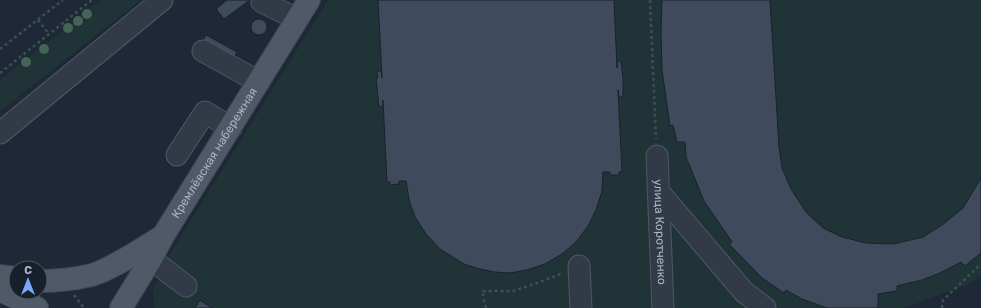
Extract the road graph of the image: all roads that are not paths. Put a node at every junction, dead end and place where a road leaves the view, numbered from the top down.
1 (162, 0) edge
2 (309, 0) edge
3 (262, 2) dead end
4 (297, 19) junction
5 (203, 51) dead end
6 (259, 82) junction
7 (231, 128) junction
8 (0, 133) edge
9 (178, 155) dead end
10 (657, 156) road end
11 (658, 191) junction
12 (163, 236) junction
13 (151, 259) junction
14 (579, 266) road end
15 (48, 281) edge
16 (186, 286) dead end
17 (0, 290) edge
18 (126, 304) edge
19 (37, 308) edge
20 (581, 308) edge
21 (663, 308) edge
22 (765, 308) edge

1 - 8 street
2 - 4 main road, Кремлёвская набережная
3 - 4 street
4 - 6 main road, Кремлёвская набережная
5 - 6 street
6 - 7 main road, Кремлёвская набережная
7 - 9 street
7 - 12 main road, Кремлёвская набережная
10 - 11 street, улица Коротченко
11 - 21 street, улица Коротченко
11 - 22 street
12 - 13 main road, Кремлёвская набережная
12 - 15 main road
13 - 16 street
13 - 18 main road, Кремлёвская набережная
14 - 20 street
17 - 19 main road

